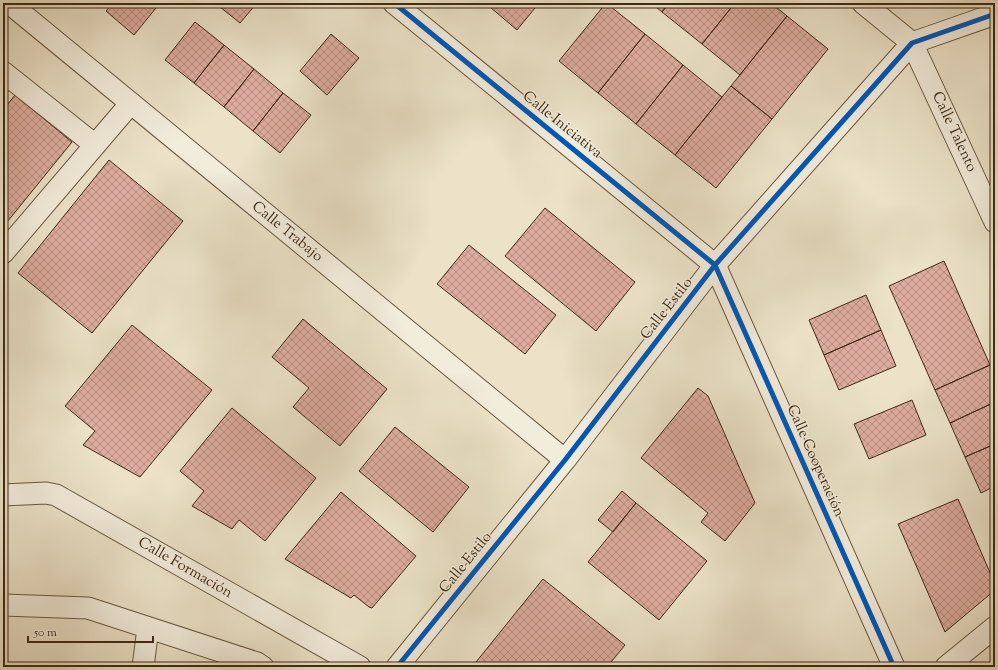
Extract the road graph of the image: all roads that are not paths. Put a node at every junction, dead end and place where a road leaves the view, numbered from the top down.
1 (9, 3) edge
2 (394, 3) edge
3 (863, 3) edge
4 (995, 14) edge
5 (912, 43) junction
6 (6, 81) edge
7 (131, 103) junction
8 (95, 145) junction
9 (995, 222) edge
10 (3, 253) edge
11 (715, 266) junction
12 (565, 460) junction
13 (3, 495) edge
14 (3, 605) edge
15 (995, 627) edge
16 (148, 628) junction
17 (143, 667) edge
18 (263, 667) edge
19 (360, 667) edge
20 (397, 667) edge
21 (894, 667) edge
22 (946, 667) edge

1 - 7 street, Calle Trabajo
2 - 11 street, Calle Iniciativa
3 - 5 street
4 - 5 street, Calle Estilo
5 - 9 street, Calle Talento
5 - 11 street, Calle Estilo
6 - 8 street
7 - 8 street
7 - 12 street, Calle Trabajo
8 - 10 street
11 - 12 street, Calle Estilo
11 - 21 street, Calle Cooperación
12 - 20 street, Calle Estilo
13 - 19 street, Calle Formación
14 - 16 street
15 - 22 street
16 - 17 street
16 - 18 street

